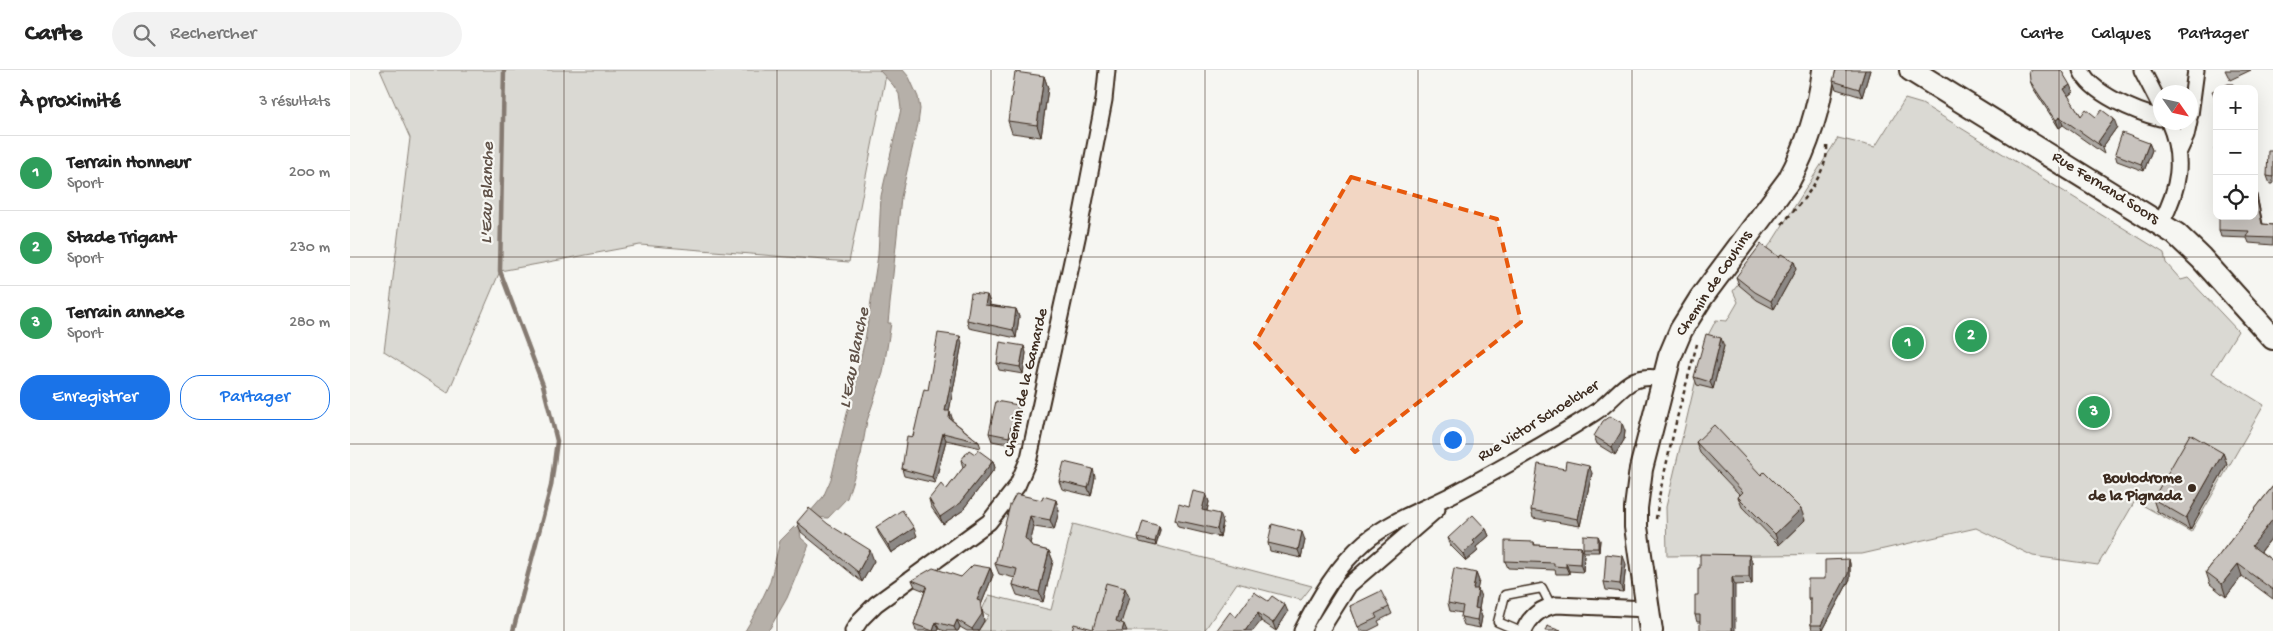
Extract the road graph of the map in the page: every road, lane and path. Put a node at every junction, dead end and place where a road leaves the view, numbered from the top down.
1 (1106, 70) edge
2 (1824, 70) edge
3 (1911, 70) edge
4 (2082, 70) edge
5 (2142, 70) edge
6 (2196, 70) edge
7 (2194, 85) edge
8 (2153, 91) edge
9 (2153, 116) edge
10 (1814, 123) junction
11 (2172, 130) edge
12 (2187, 130) edge
13 (2179, 151) junction
14 (2162, 223) junction
15 (1779, 227) dead end
16 (2273, 338) edge
17 (1698, 342) dead end
18 (1664, 379) junction
19 (1459, 491) junction
20 (1656, 521) dead end
21 (1551, 606) junction
22 (1649, 620) edge
23 (853, 631) edge
24 (1302, 631) edge
25 (1320, 631) edge
26 (1518, 631) edge
27 (1524, 631) edge

1 - 23 street, Chemin de la Gamarde
2 - 10 street, Chemin de Couhins
3 - 14 street, Rue Fernand Soors
4 - 9 street
5 - 8 street
6 - 7 street
10 - 15 path
10 - 18 street, Chemin de Couhins
11 - 13 street
12 - 13 street
13 - 14 street
14 - 16 street, Rue Fernand Soors
17 - 20 path
18 - 19 street, Rue Victor Schoelcher
18 - 22 street, Chemin de Couhins
19 - 24 street, Rue Victor Schoelcher
19 - 25 street, Rue Victor Schoelcher
21 - 22 street
21 - 26 lane
21 - 27 street

